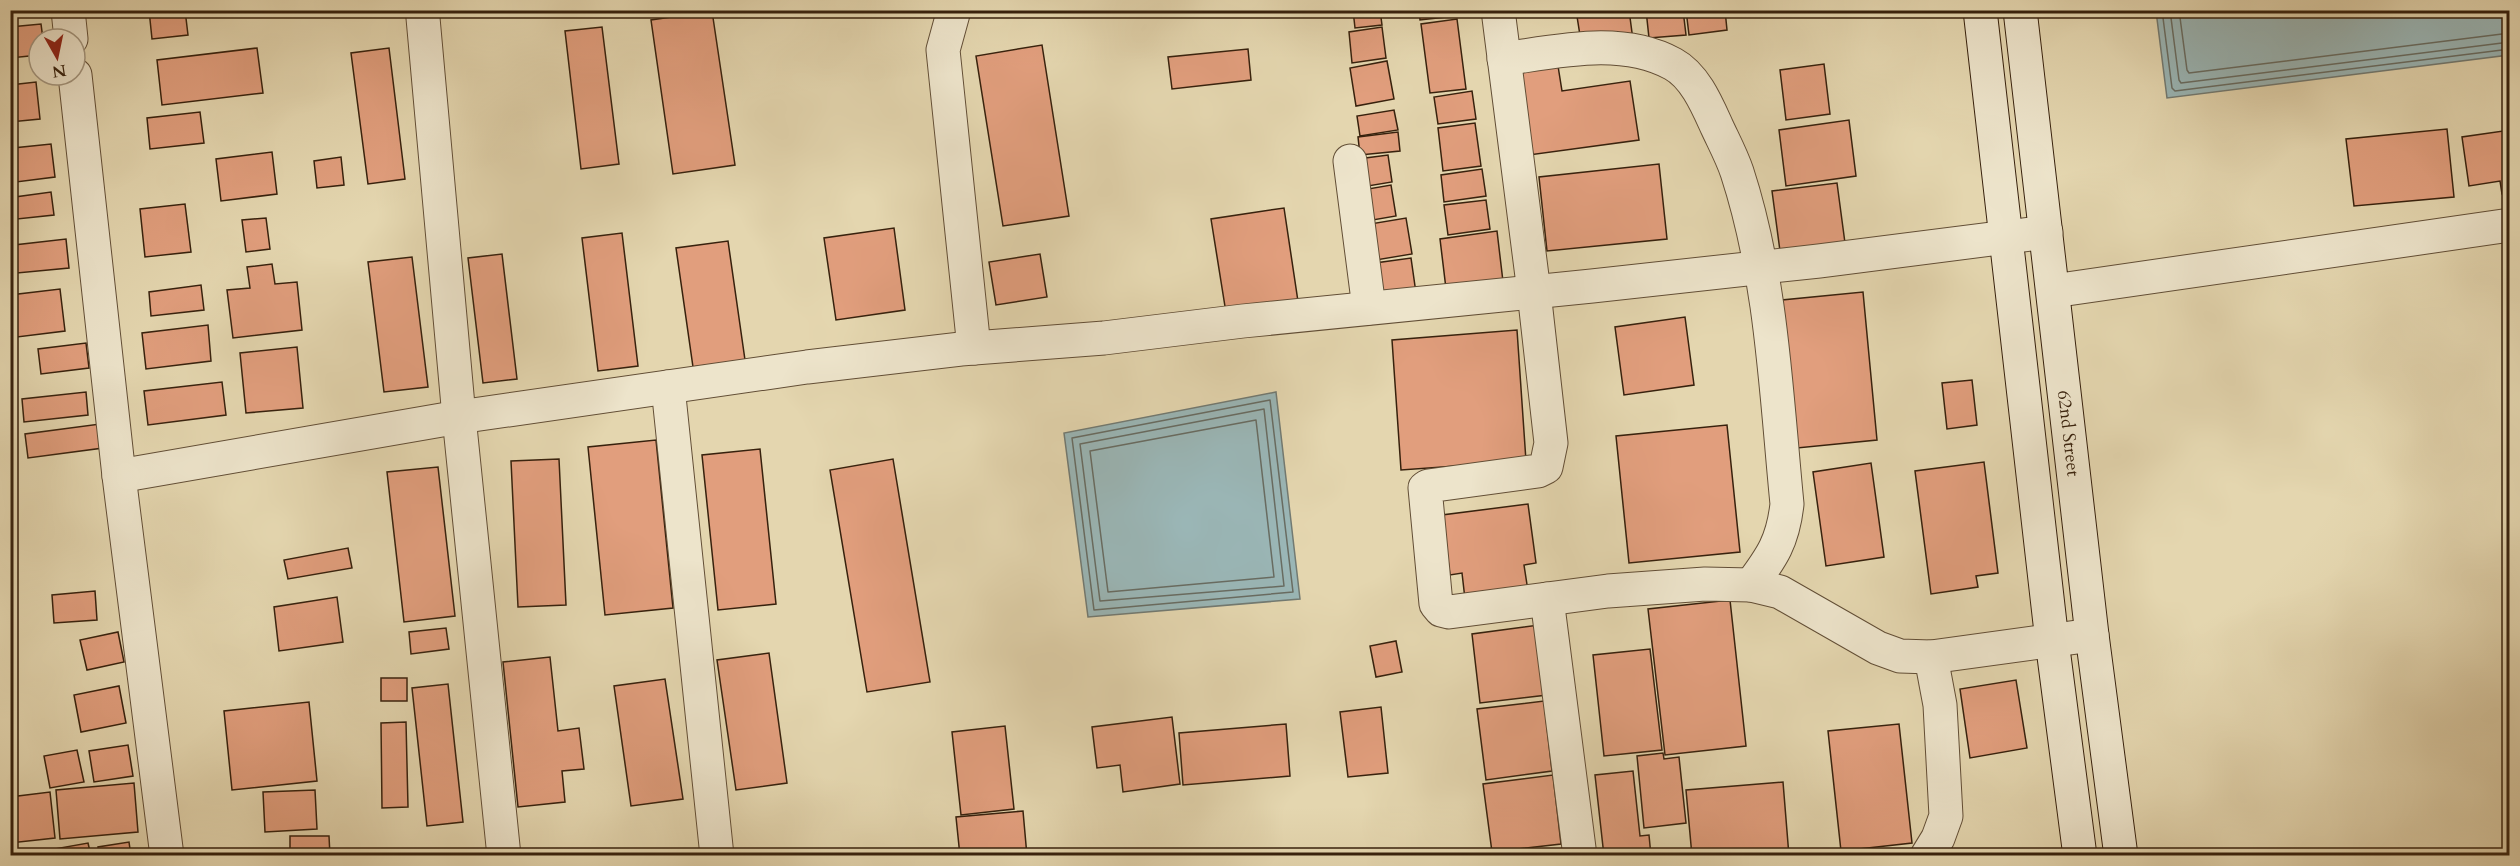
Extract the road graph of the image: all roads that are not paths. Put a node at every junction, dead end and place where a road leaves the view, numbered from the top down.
1 (68, 10) edge
2 (954, 10) edge
3 (1498, 10) edge
4 (1980, 10) edge
5 (2020, 10) edge
6 (423, 18) dead end
7 (70, 27) edge
8 (1504, 59) junction
9 (76, 87) edge
10 (1350, 161) dead end
11 (2510, 225) edge
12 (2046, 232) junction
13 (2006, 237) junction
14 (1762, 267) junction
15 (2053, 291) junction
16 (1534, 292) junction
17 (1369, 308) junction
18 (974, 348) junction
19 (668, 387) junction
20 (459, 417) junction
21 (119, 476) junction
22 (1751, 585) junction
23 (1546, 599) junction
24 (2092, 635) junction
25 (2052, 641) junction
26 (1931, 657) junction
27 (166, 855) edge
28 (504, 855) edge
29 (717, 855) edge
30 (1580, 855) edge
31 (1927, 855) edge
32 (2080, 855) edge
33 (2121, 855) edge

1 - 7 street
2 - 18 street
3 - 8 street
4 - 13 street
5 - 12 street, 62nd Street
6 - 20 street
8 - 14 street
8 - 16 street
9 - 21 street
10 - 17 street
11 - 15 street
12 - 13 street
12 - 15 street, 62nd Street
13 - 14 street
13 - 25 street
14 - 16 street
14 - 22 street
15 - 24 street, 62nd Street
16 - 17 street
16 - 23 street
17 - 18 street
18 - 19 street
19 - 20 street
19 - 29 street
20 - 21 street
20 - 28 street
21 - 27 street
22 - 23 street
22 - 26 street
23 - 30 street
24 - 25 street
24 - 33 street, 62nd Street
25 - 26 street
25 - 32 street
26 - 31 street

